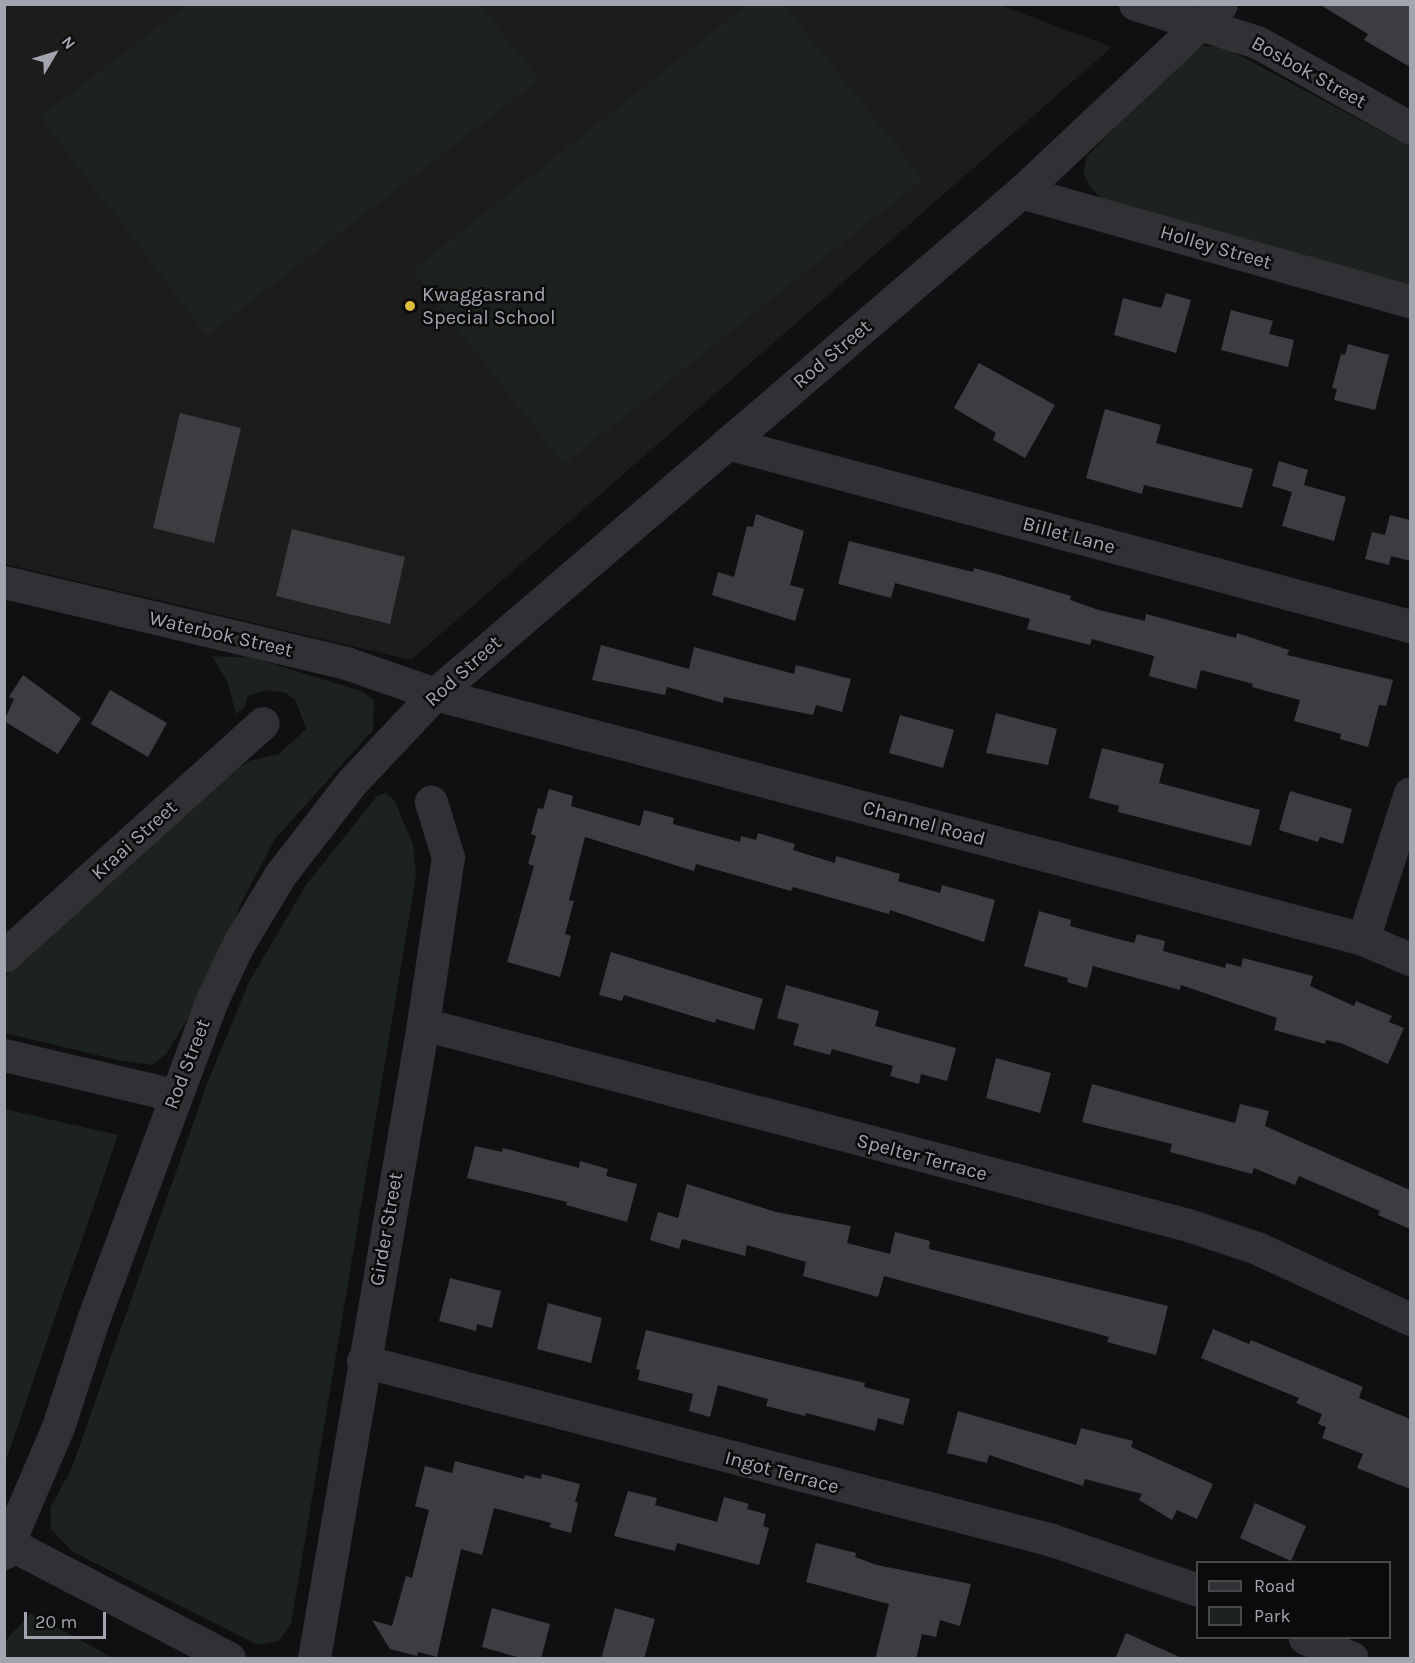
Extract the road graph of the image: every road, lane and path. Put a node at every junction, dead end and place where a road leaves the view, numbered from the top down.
1 (1135, 4) edge
2 (1210, 15) edge
3 (1410, 129) edge
4 (1021, 192) junction
5 (1410, 301) edge
6 (727, 443) junction
7 (4, 582) edge
8 (1410, 626) edge
9 (435, 694) junction
10 (263, 723) dead end
11 (1410, 793) edge
12 (431, 802) dead end
13 (1363, 939) junction
14 (4, 956) edge
15 (1410, 959) edge
16 (423, 1024) junction
17 (4, 1055) edge
18 (175, 1095) junction
19 (1410, 1319) edge
20 (363, 1361) junction
21 (7, 1548) edge
22 (1196, 1590) edge
23 (1307, 1639) edge
24 (229, 1659) edge
25 (314, 1659) edge
26 (1352, 1659) edge

1 - 2 street, Bosbok Street
2 - 3 street, Bosbok Street
2 - 4 street, Rod Street
4 - 5 street, Holley Street
4 - 6 street, Rod Street
6 - 8 street, Billet Lane
6 - 9 street, Rod Street
7 - 9 street, Waterbok Street
9 - 13 street, Channel Road
9 - 18 street, Rod Street
10 - 14 street, Kraai Street
11 - 13 street
12 - 16 street, Girder Street
13 - 15 street, Channel Road
16 - 19 street, Spelter Terrace
16 - 20 street, Girder Street
17 - 18 street
18 - 21 street, Rod Street
20 - 22 street, Ingot Terrace
20 - 25 street, Girder Street
21 - 24 street
23 - 26 street

